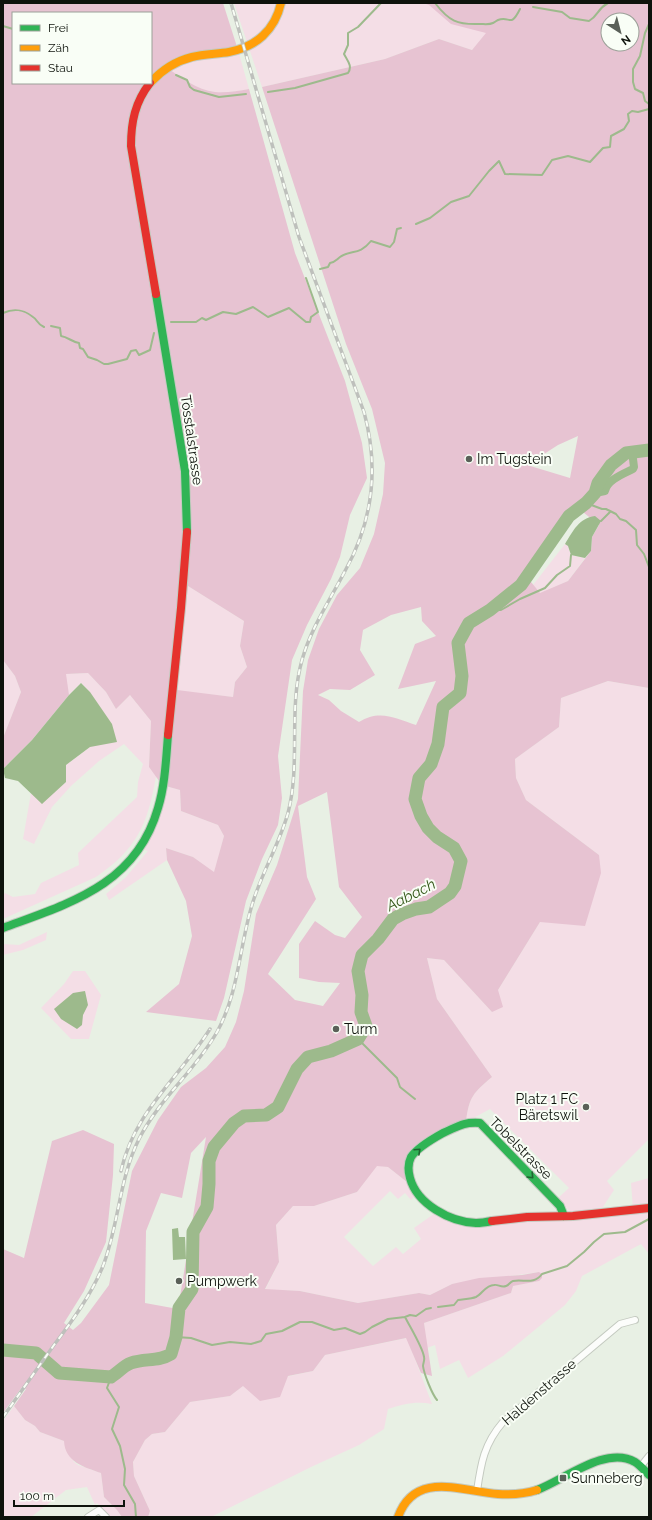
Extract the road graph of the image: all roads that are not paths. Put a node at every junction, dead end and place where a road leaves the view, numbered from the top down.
1 (281, 3) edge
2 (152, 80) edge
3 (149, 84) edge
4 (3, 928) edge
5 (649, 1208) edge
6 (564, 1216) junction
7 (635, 1320) dead end
8 (649, 1456) edge
9 (641, 1466) junction
10 (649, 1475) edge
11 (478, 1491) junction
12 (88, 1517) edge
13 (106, 1517) edge
14 (398, 1517) edge

1 - 2 main road, Tösstalstrasse
3 - 4 main road, Tösstalstrasse
5 - 6 main road, Tobelstrasse
6 -> 6 main road, Tobelstrasse
7 - 11 street, Haldenstrasse
8 - 9 street
9 - 10 main road
9 - 11 main road
11 - 14 main road
12 - 13 street

